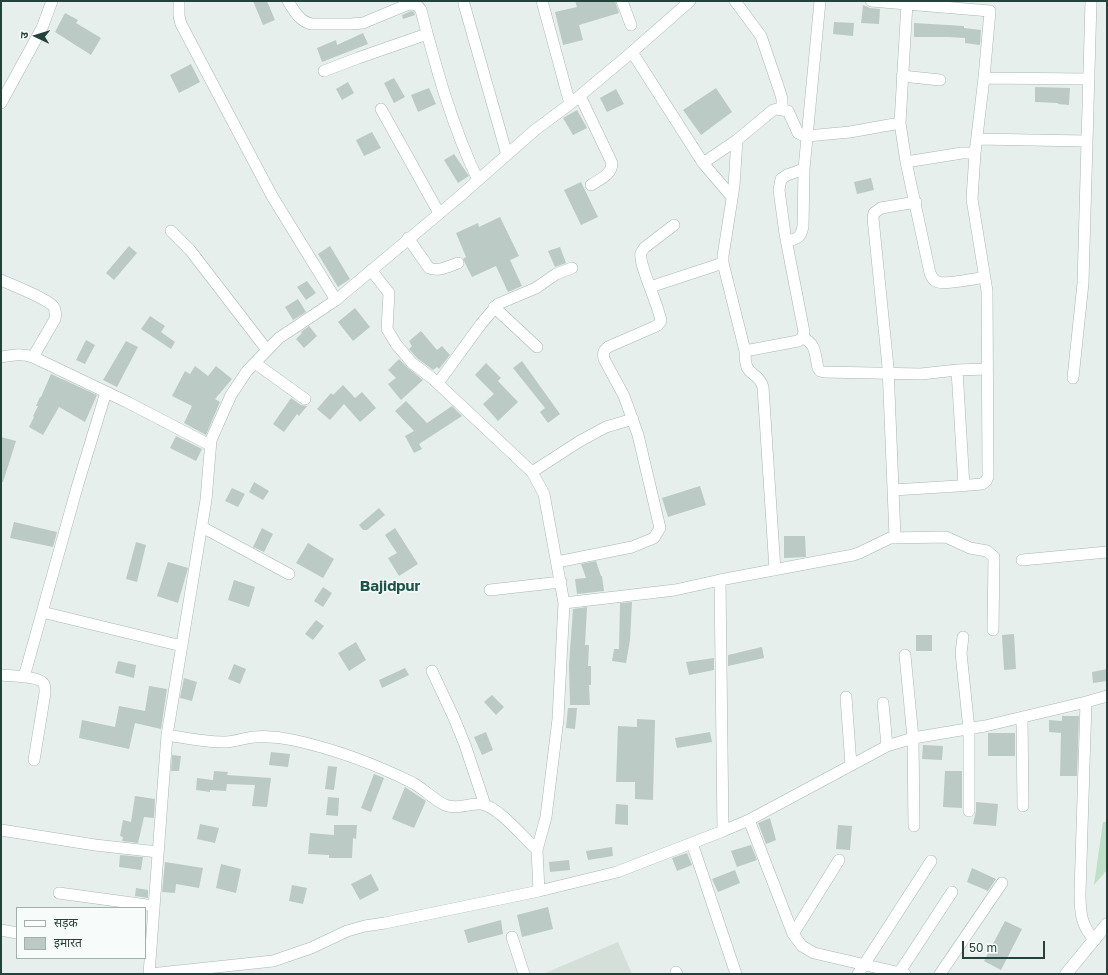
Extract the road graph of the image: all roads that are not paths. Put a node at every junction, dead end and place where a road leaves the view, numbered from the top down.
1 (52, 1) edge
2 (179, 1) edge
3 (288, 1) edge
4 (542, 1) edge
5 (622, 1) edge
6 (690, 1) edge
7 (735, 1) edge
8 (820, 1) edge
9 (871, 1) edge
10 (1091, 1) edge
11 (907, 3) junction
12 (464, 4) dead end
13 (990, 6) edge
14 (631, 25) dead end
15 (427, 34) junction
16 (632, 52) junction
17 (324, 71) dead end
18 (902, 76) junction
19 (984, 78) junction
20 (1088, 79) junction
21 (940, 80) dead end
22 (580, 96) junction
23 (1, 103) edge
24 (570, 104) junction
25 (381, 109) dead end
26 (782, 109) junction
27 (900, 124) junction
28 (807, 136) junction
29 (977, 139) junction
30 (737, 140) junction
31 (1086, 141) junction
32 (975, 153) junction
33 (507, 155) junction
34 (906, 162) junction
35 (703, 163) junction
36 (804, 169) junction
37 (478, 180) junction
38 (591, 185) dead end
39 (732, 197) junction
40 (916, 202) junction
41 (439, 213) junction
42 (674, 225) dead end
43 (171, 231) dead end
44 (408, 238) junction
45 (787, 242) junction
46 (458, 263) dead end
47 (723, 263) junction
48 (572, 268) dead end
49 (371, 270) junction
50 (985, 277) junction
51 (1, 280) edge
52 (650, 287) junction
53 (336, 300) junction
54 (494, 307) junction
55 (802, 338) junction
56 (537, 347) dead end
57 (268, 350) junction
58 (745, 350) junction
59 (1, 357) edge
60 (34, 357) junction
61 (255, 362) junction
62 (987, 369) junction
63 (957, 370) junction
64 (889, 374) junction
65 (1073, 378) dead end
66 (438, 383) junction
67 (106, 392) junction
68 (305, 399) dead end
69 (632, 419) junction
70 (210, 445) junction
71 (532, 472) junction
72 (964, 486) junction
73 (893, 490) junction
74 (202, 527) junction
75 (895, 537) junction
76 (1107, 552) edge
77 (1022, 560) dead end
78 (557, 562) junction
79 (775, 570) junction
80 (288, 574) dead end
81 (720, 580) junction
82 (561, 582) junction
83 (490, 590) dead end
84 (564, 603) junction
85 (42, 612) junction
86 (993, 630) dead end
87 (963, 637) dead end
88 (182, 646) junction
89 (906, 655) dead end
90 (432, 671) dead end
91 (1, 675) edge
92 (24, 677) junction
93 (1107, 696) edge
94 (846, 697) dead end
95 (1086, 702) junction
96 (883, 703) dead end
97 (1022, 717) junction
98 (969, 729) junction
99 (167, 735) junction
100 (914, 738) junction
101 (887, 746) junction
102 (34, 760) dead end
103 (851, 765) junction
104 (485, 805) junction
105 (1022, 806) dead end
106 (969, 811) dead end
107 (749, 820) junction
108 (914, 826) dead end
109 (1, 830) edge
110 (723, 831) junction
111 (692, 843) junction
112 (537, 850) junction
113 (158, 852) junction
114 (839, 860) dead end
115 (931, 861) dead end
116 (1002, 883) dead end
117 (539, 891) junction
118 (952, 892) dead end
119 (59, 893) dead end
120 (154, 906) junction
121 (1107, 924) edge
122 (1, 930) edge
123 (16, 933) edge
124 (793, 934) junction
125 (512, 937) dead end
126 (1095, 940) junction
127 (861, 970) edge
128 (902, 973) edge
129 (150, 974) edge
130 (524, 974) edge
131 (736, 974) edge
132 (940, 974) edge
133 (1066, 974) edge

1 - 23 street
2 - 53 street
3 - 15 street
4 - 24 street
5 - 14 street
6 - 16 street
7 - 26 street
8 - 28 street
9 - 11 street
10 - 20 street
11 - 13 street
11 - 18 street
12 - 33 street
13 - 19 street
15 - 17 street
15 - 37 street
16 - 22 street
16 - 35 street
18 - 21 street
18 - 27 street
19 - 20 street
19 - 29 street
20 - 31 street
22 - 24 street
22 - 38 street
24 - 33 street
25 - 41 street
26 - 28 street
26 - 30 street
27 - 28 street
27 - 34 street
28 - 36 street
29 - 31 street
29 - 32 street
30 - 35 street
30 - 39 street
31 - 65 street
32 - 34 street
32 - 50 street
33 - 37 street
34 - 40 street
35 - 39 street
36 - 45 street
36 - 45 street
37 - 41 street
39 - 47 street
40 - 50 street
40 - 64 street
41 - 44 street
42 - 52 street
43 - 57 street
44 - 46 street
44 - 49 street
45 - 55 street
47 - 52 street
47 - 58 street
48 - 54 street
49 - 53 street
49 - 66 street
50 - 62 street
51 - 60 street
52 - 69 street
53 - 57 street
54 - 56 street
54 - 66 street
55 - 58 street
55 - 64 street
57 - 61 street
58 - 79 street
59 - 60 street
60 - 67 street
61 - 68 street
61 - 70 street
62 - 63 street
62 - 72 street
63 - 64 street
63 - 72 street
64 - 73 street
66 - 71 street
67 - 70 street
67 - 85 street
69 - 71 street
69 - 78 street
70 - 74 street
71 - 78 street
72 - 73 street
73 - 75 street
74 - 80 street
74 - 88 street
75 - 79 street
75 - 86 street
76 - 77 street
78 - 82 street
79 - 81 street
81 - 84 street
81 - 110 street
82 - 83 street
82 - 84 street
84 - 112 street
85 - 88 street
85 - 92 street
87 - 98 street
88 - 99 street
89 - 100 street
90 - 104 street
91 - 92 street
92 - 102 street
93 - 95 street
94 - 103 street
95 - 97 street
95 - 126 street
96 - 101 street
97 - 98 street
97 - 105 street
98 - 100 street
98 - 106 street
99 - 104 street
99 - 113 street
100 - 101 street
100 - 108 street
101 - 103 street
103 - 107 street
104 - 112 street
107 - 110 street
107 - 124 street
109 - 113 street
110 - 111 street
111 - 117 street
111 - 131 street
112 - 117 street
113 - 120 street
114 - 124 street
115 - 127 street
116 - 132 street
117 - 129 street
118 - 128 street
119 - 120 street
120 - 129 street
121 - 126 street
122 - 123 street
124 - 127 street
125 - 130 street
126 - 133 street
127 - 128 street

